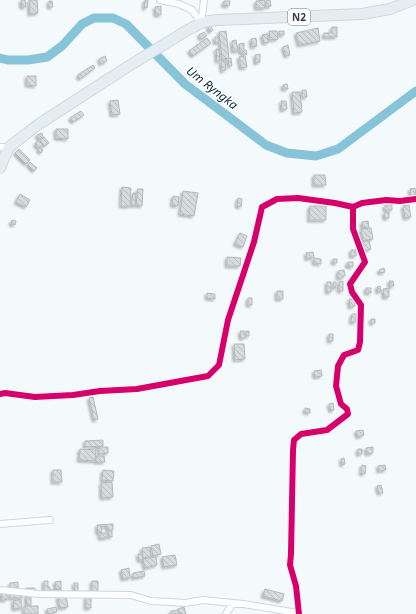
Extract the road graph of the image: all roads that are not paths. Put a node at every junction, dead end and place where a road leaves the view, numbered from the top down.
1 (160, 0) edge
2 (204, 0) edge
3 (413, 0) edge
4 (201, 23) junction
5 (4, 147) edge
6 (0, 168) edge
7 (416, 199) edge
8 (353, 207) junction
9 (0, 394) edge
10 (50, 520) dead end
11 (0, 524) edge
12 (0, 590) edge
13 (233, 603) junction
14 (299, 613) edge
15 (226, 614) edge

1 - 4 street
2 - 4 street
3 - 4 highway, N2
4 - 5 highway, N2
5 - 6 highway, N2
7 - 8 street
8 - 9 street
8 - 14 street
10 - 11 street
12 - 13 street
13 - 14 street
13 - 15 street

